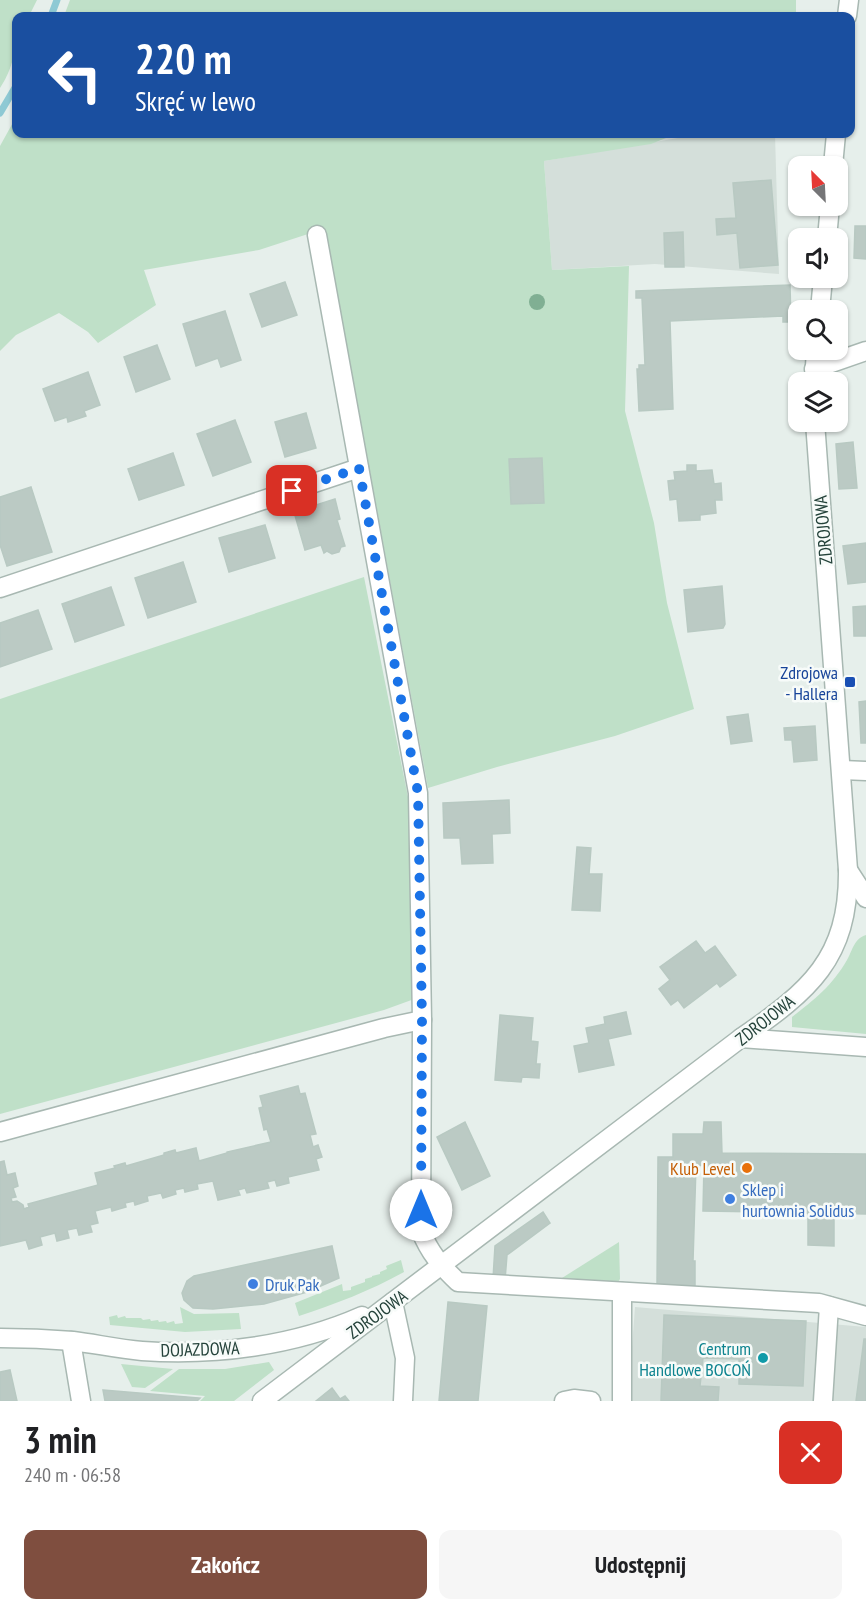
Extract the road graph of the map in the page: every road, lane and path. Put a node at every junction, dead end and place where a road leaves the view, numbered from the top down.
1 (836, 138) edge
2 (834, 156) edge
3 (317, 235) dead end
4 (866, 351) edge
5 (822, 372) edge
6 (816, 432) edge
7 (359, 468) junction
8 (0, 588) edge
9 (842, 770) junction
10 (866, 771) edge
11 (848, 870) junction
12 (866, 898) edge
13 (422, 1020) junction
14 (741, 1038) junction
15 (866, 1047) edge
16 (0, 1132) edge
17 (442, 1267) junction
18 (622, 1292) junction
19 (393, 1302) junction
20 (829, 1306) junction
21 (866, 1316) edge
22 (0, 1338) edge
23 (71, 1341) junction
24 (81, 1401) edge
25 (262, 1401) edge
26 (403, 1401) edge
27 (564, 1401) edge
28 (591, 1401) edge
29 (622, 1401) edge
30 (823, 1401) edge

1 - 2 street
3 - 7 street
4 - 5 street
6 - 9 street, ZDROJOWA
7 - 8 street
7 - 13 street
9 - 10 street
9 - 11 street, ZDROJOWA
11 - 12 street
11 - 14 street, ZDROJOWA
13 - 16 street
13 - 17 street
14 - 15 street
14 - 17 street, ZDROJOWA
17 - 18 street
17 - 19 street, ZDROJOWA
18 - 20 street
18 - 29 street
19 - 23 street, DOJAZDOWA
19 - 25 street, ZDROJOWA
19 - 26 street
20 - 21 street
20 - 30 street
22 - 23 street, DOJAZDOWA
23 - 24 street
27 - 28 street

